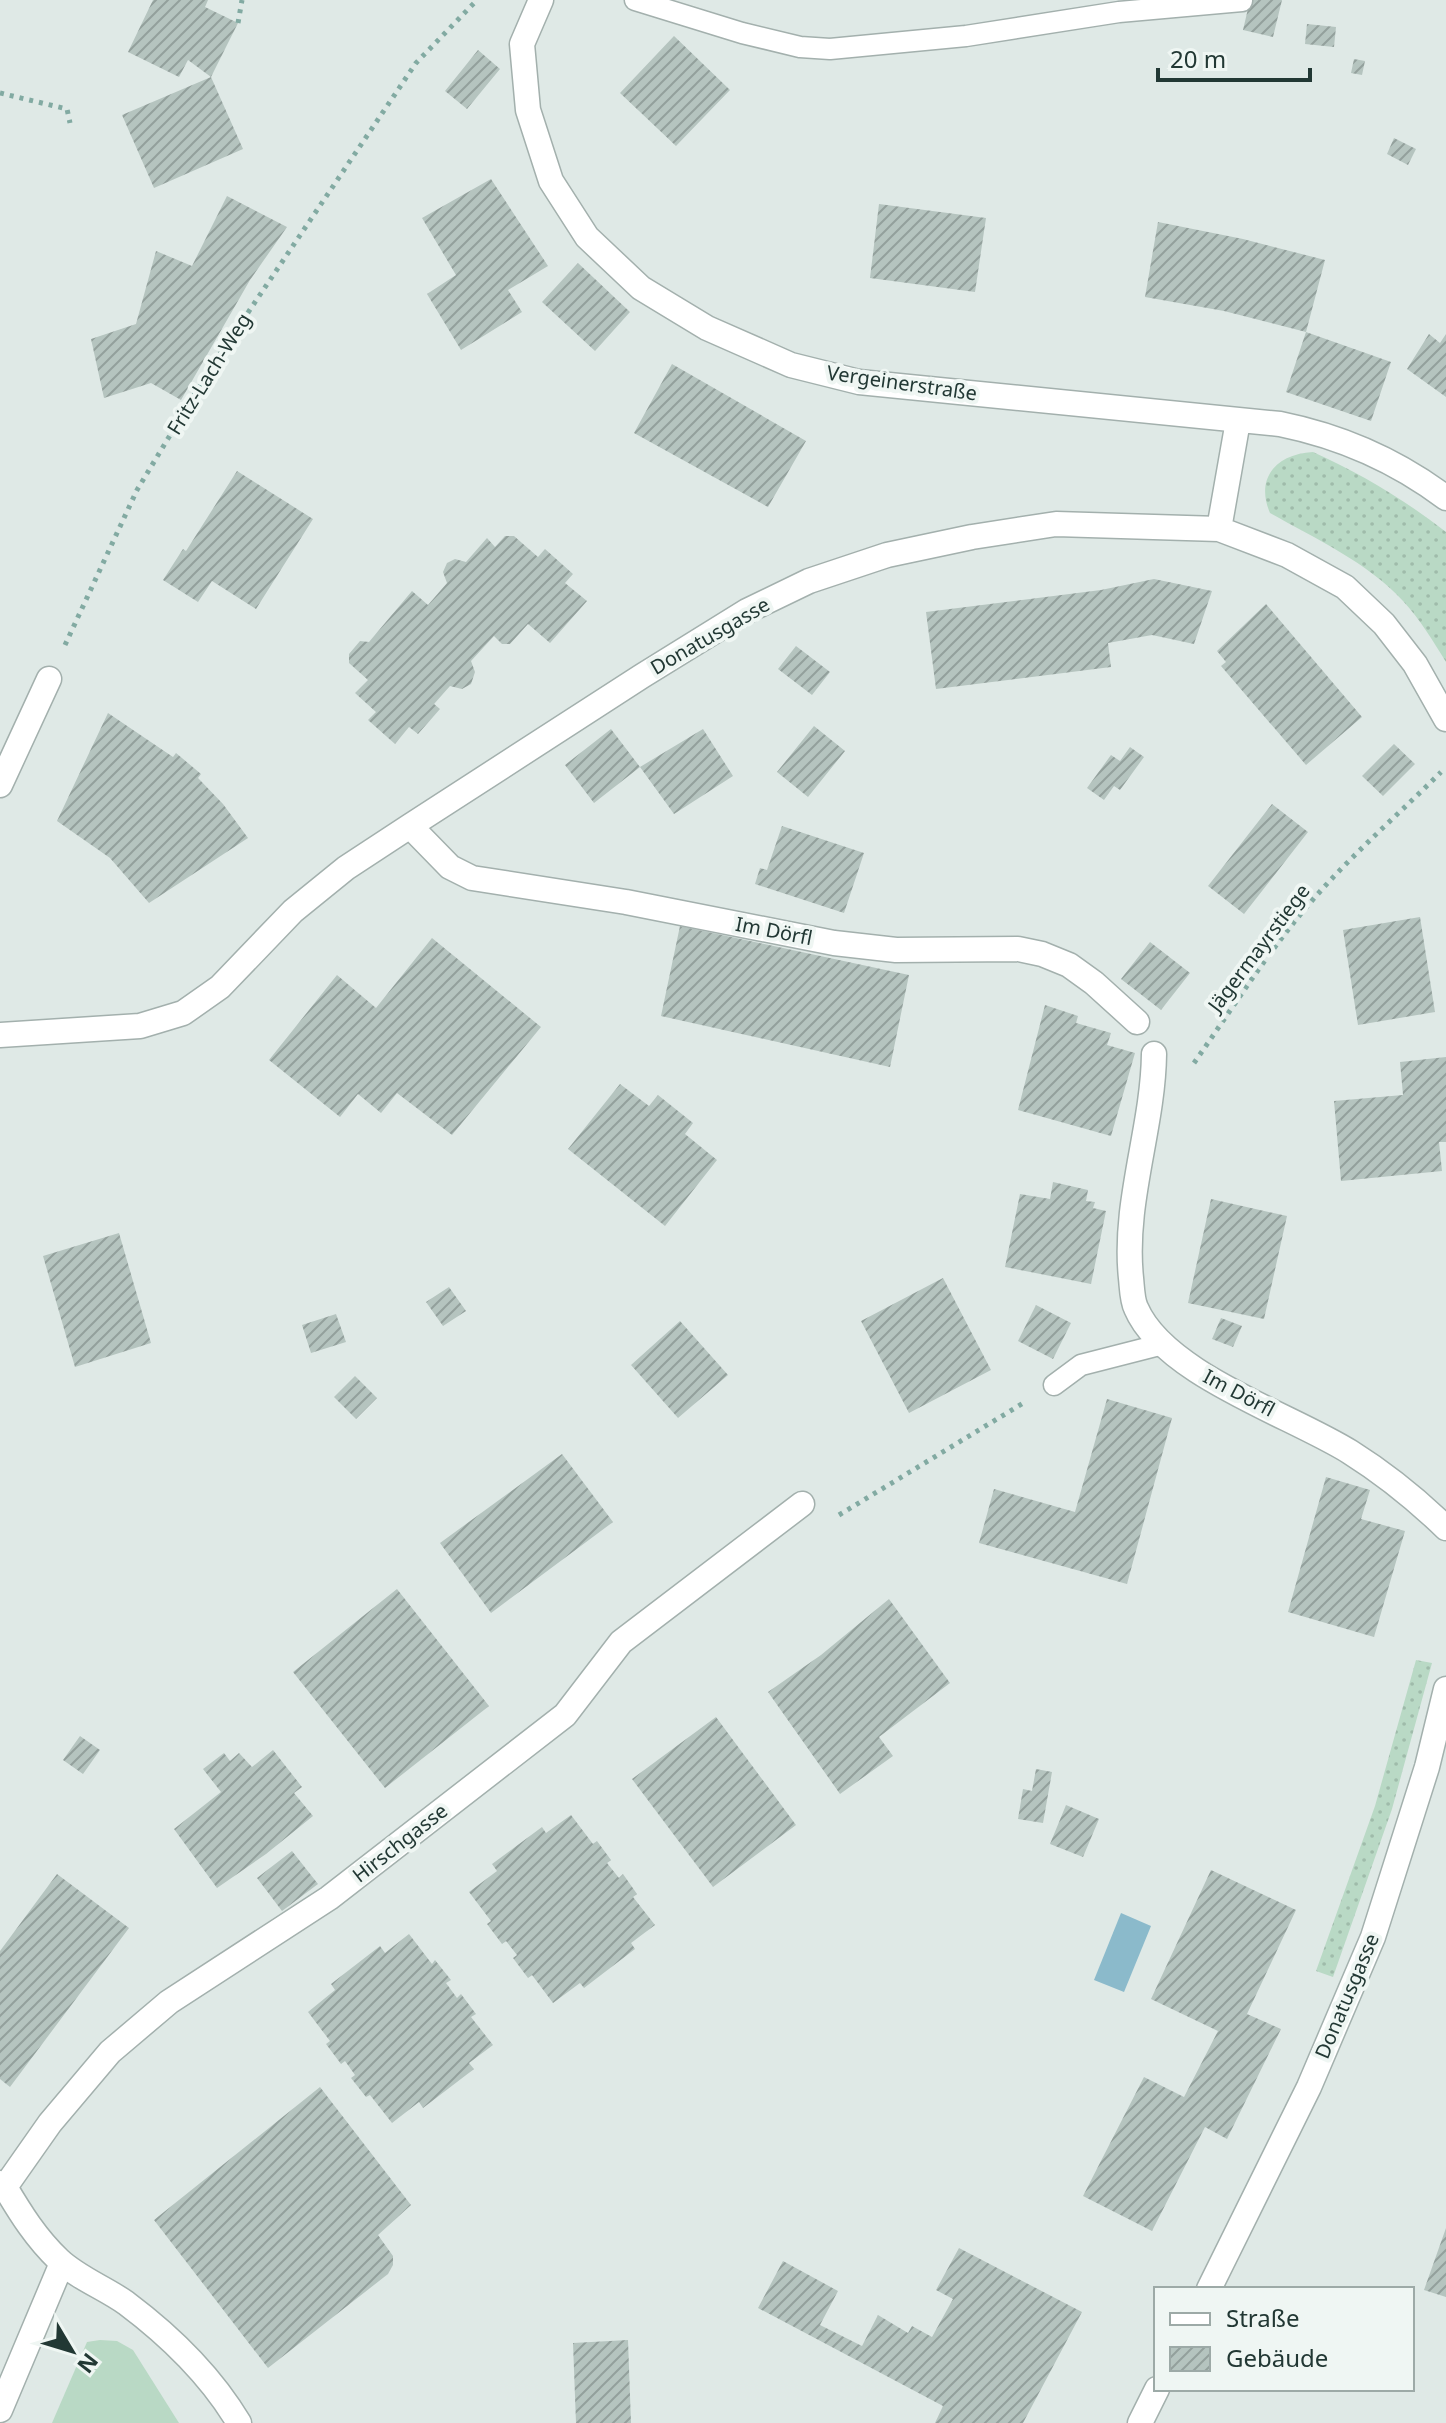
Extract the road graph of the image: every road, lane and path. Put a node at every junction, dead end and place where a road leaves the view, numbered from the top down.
1 (242, 0) edge
2 (477, 0) edge
3 (541, 0) edge
4 (635, 0) edge
5 (1242, 1) edge
6 (238, 23) dead end
7 (0, 93) edge
8 (70, 123) dead end
9 (1238, 421) junction
10 (1446, 498) edge
11 (1219, 529) junction
12 (49, 679) joint
13 (1446, 719) edge
14 (1441, 772) dead end
15 (0, 785) edge
16 (410, 826) junction
17 (1137, 1022) dead end
18 (0, 1035) edge
19 (1154, 1054) dead end
20 (1191, 1068) dead end
21 (1163, 1344) junction
22 (1054, 1385) joint
23 (802, 1504) dead end
24 (835, 1518) dead end
25 (1446, 1528) edge
26 (1446, 1689) edge
27 (2, 2185) edge
28 (62, 2263) junction
29 (1210, 2287) edge
30 (1156, 2391) edge
31 (0, 2410) edge
32 (239, 2423) edge
33 (1140, 2423) edge

1 - 6 path
2 - 12 path, Fritz-Lach-Weg
3 - 9 street, Vergeinerstraße
4 - 5 lane
7 - 8 path
9 - 10 street, Vergeinerstraße
9 - 11 street
11 - 13 street, Donatusgasse
11 - 16 street, Donatusgasse
12 - 15 street
14 - 20 path, Jägermayrstiege
16 - 17 street, Im Dörfl
16 - 18 street, Donatusgasse
19 - 21 street, Im Dörfl
21 - 22 lane
21 - 25 street, Im Dörfl
22 - 24 path
23 - 27 street, Hirschgasse
26 - 29 street, Donatusgasse
27 - 28 street
28 - 31 street
28 - 32 street
30 - 33 street

